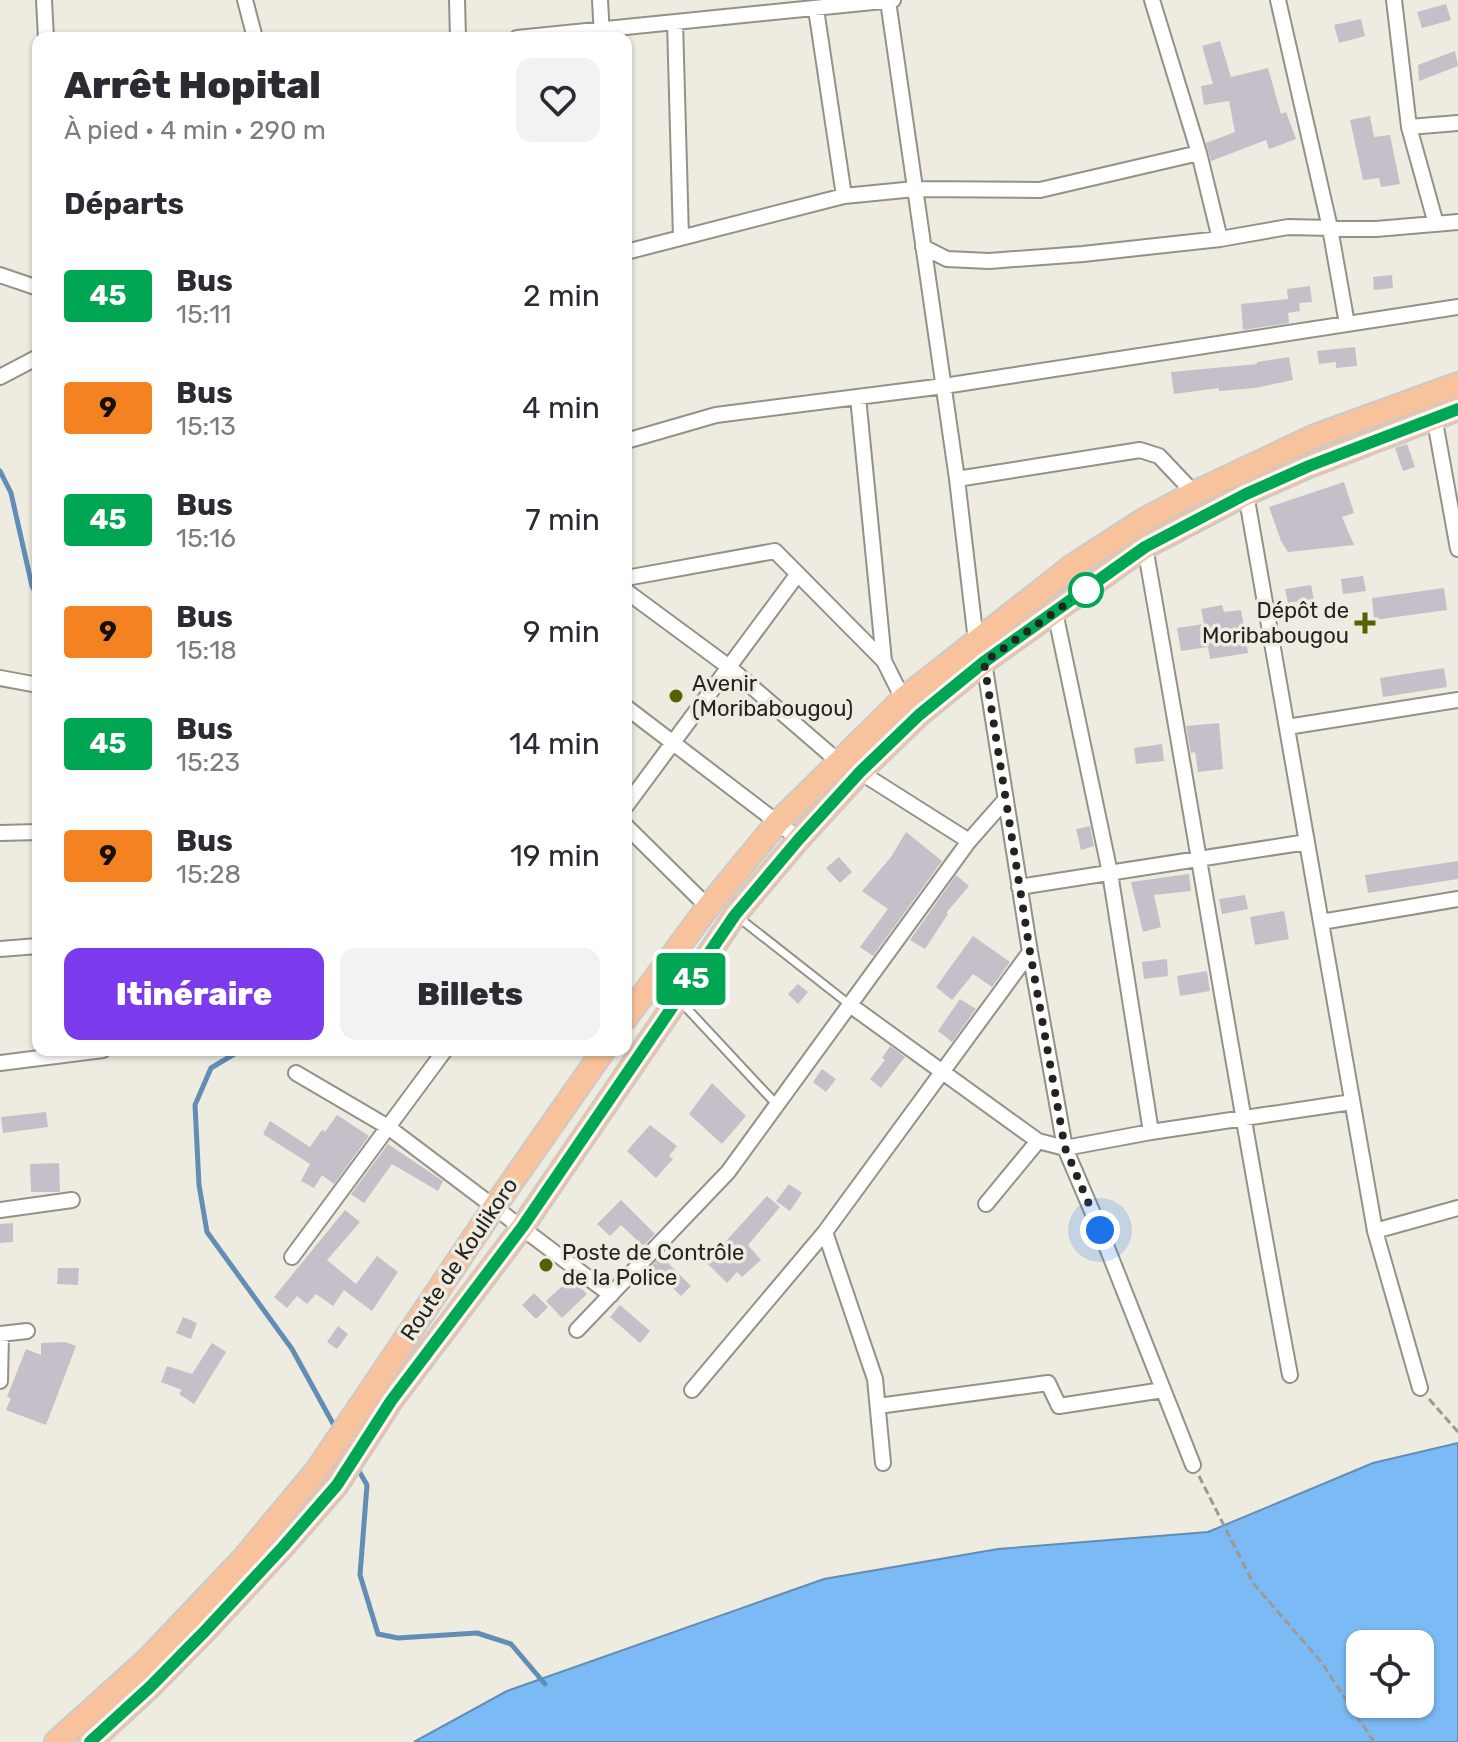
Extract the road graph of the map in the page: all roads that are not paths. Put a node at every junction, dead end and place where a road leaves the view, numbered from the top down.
1 (44, 0) edge
2 (245, 0) edge
3 (457, 0) edge
4 (600, 0) edge
5 (740, 0) edge
6 (1152, 0) edge
7 (1278, 0) edge
8 (1394, 0) edge
9 (890, 1) edge
10 (816, 9) junction
11 (740, 16) junction
12 (675, 22) junction
13 (46, 32) edge
14 (253, 32) edge
15 (458, 32) edge
16 (602, 32) edge
17 (614, 32) edge
18 (1458, 123) edge
19 (1409, 127) junction
20 (1199, 153) junction
21 (915, 189) junction
22 (844, 196) junction
23 (1458, 222) edge
24 (1436, 224) junction
25 (1330, 228) junction
26 (681, 238) junction
27 (1220, 239) junction
28 (923, 247) junction
29 (632, 250) edge
30 (0, 275) edge
31 (32, 286) edge
32 (1458, 307) edge
33 (1347, 324) junction
34 (32, 360) edge
35 (0, 377) edge
36 (1458, 384) edge
37 (944, 386) junction
38 (858, 397) junction
39 (1458, 409) edge
40 (1434, 416) junction
41 (632, 439) edge
42 (957, 479) junction
43 (1194, 493) junction
44 (1246, 494) junction
45 (1145, 547) junction
46 (1458, 549) edge
47 (797, 575) junction
48 (632, 577) edge
49 (632, 595) edge
50 (1055, 612) junction
51 (980, 651) junction
52 (884, 661) junction
53 (729, 667) junction
54 (0, 678) edge
55 (32, 684) edge
56 (903, 699) junction
57 (1458, 700) edge
58 (632, 711) edge
59 (1287, 727) junction
60 (673, 742) junction
61 (839, 762) junction
62 (860, 772) junction
63 (632, 798) edge
64 (1006, 799) junction
65 (777, 823) junction
66 (32, 832) edge
67 (632, 832) edge
68 (0, 833) edge
69 (799, 839) junction
70 (969, 841) junction
71 (1307, 842) junction
72 (1200, 859) junction
73 (1110, 873) junction
74 (1019, 887) junction
75 (1458, 899) edge
76 (708, 907) junction
77 (735, 915) junction
78 (1321, 922) junction
79 (32, 946) edge
80 (0, 949) edge
81 (1030, 952) junction
82 (677, 999) junction
83 (850, 1005) junction
84 (632, 1010) edge
85 (64, 1056) edge
86 (441, 1056) edge
87 (600, 1056) edge
88 (0, 1063) edge
89 (296, 1073) dead end
90 (941, 1073) junction
91 (1352, 1102) junction
92 (777, 1105) junction
93 (1241, 1118) junction
94 (388, 1127) junction
95 (1151, 1132) junction
96 (1038, 1141) junction
97 (1065, 1148) junction
98 (72, 1200) dead end
99 (986, 1204) dead end
100 (495, 1206) junction
101 (1458, 1208) edge
102 (0, 1210) edge
103 (523, 1226) junction
104 (1375, 1231) junction
105 (825, 1232) junction
106 (292, 1257) dead end
107 (611, 1295) junction
108 (577, 1330) dead end
109 (27, 1331) dead end
110 (0, 1334) edge
111 (1290, 1375) dead end
112 (0, 1381) edge
113 (1420, 1388) road end
114 (692, 1390) dead end
115 (1163, 1390) junction
116 (382, 1394) junction
117 (878, 1406) junction
118 (883, 1463) dead end
119 (1193, 1465) road end
120 (56, 1742) edge
121 (90, 1742) edge

1 - 13 street
2 - 14 street
3 - 15 street
4 - 16 street
5 - 11 street
6 - 20 street
7 - 25 street
8 - 19 street
9 - 10 street
9 - 21 street
10 - 11 street
10 - 22 street
11 - 12 street
12 - 17 street
12 - 26 street
18 - 19 street
19 - 24 street
20 - 21 street
20 - 27 street
21 - 22 street
21 - 28 street
22 - 26 street
23 - 24 street
24 - 25 street
25 - 27 street
25 - 33 street
26 - 29 street
27 - 28 street
28 - 37 street
30 - 31 street
32 - 33 street
33 - 37 street
34 - 35 street
36 - 43 main road, Route de Koulikoro
37 - 38 street
37 - 42 street
38 - 41 street
38 - 52 street
39 - 40 main road, Route de Koulikoro
40 - 44 main road, Route de Koulikoro
40 - 46 street
42 - 43 street
42 - 51 street
43 - 51 main road, Route de Koulikoro
44 - 45 main road, Route de Koulikoro
44 - 59 street
45 - 50 main road, Route de Koulikoro
45 - 72 street
47 - 48 street
47 - 52 street
47 - 53 street
49 - 53 street
50 - 51 main road, Route de Koulikoro
50 - 73 street
51 - 56 main road, Route de Koulikoro
51 - 62 main road, Route de Koulikoro
51 - 64 street
52 - 56 street
53 - 60 street
53 - 61 street
54 - 55 street
56 - 61 main road, Route de Koulikoro
57 - 59 street
58 - 60 street
59 - 71 street
60 - 63 street
60 - 65 street
61 - 65 main road, Route de Koulikoro
62 - 69 main road, Route de Koulikoro
62 - 70 street
64 - 70 street
64 - 74 street
65 - 69 street
65 - 76 main road, Route de Koulikoro
66 - 68 street
67 - 76 street
69 - 77 main road, Route de Koulikoro
70 - 83 street
71 - 72 street
71 - 78 street
72 - 73 street
72 - 93 street
73 - 74 street
73 - 95 street
74 - 81 street
75 - 78 street
76 - 84 main road, Route de Koulikoro
77 - 82 main road, Route de Koulikoro
77 - 83 lane
78 - 91 street
79 - 80 street
81 - 90 street
81 - 97 street
82 - 92 lane
82 - 103 main road, Route de Koulikoro
83 - 90 street
83 - 92 street
85 - 88 street
86 - 94 street
87 - 100 main road, Route de Koulikoro
89 - 94 street
90 - 96 street
90 - 105 street
91 - 93 street
91 - 104 street
92 - 107 street
93 - 95 street
93 - 111 street
94 - 100 street
94 - 106 street
95 - 97 street
96 - 97 street
96 - 99 street
97 - 115 street
98 - 102 street
100 - 103 street
100 - 116 main road, Route de Koulikoro
101 - 104 street
103 - 107 street
103 - 116 main road, Route de Koulikoro
104 - 113 street
105 - 114 street
105 - 117 street
107 - 108 street
109 - 110 street
110 - 112 street
115 - 117 street
115 - 119 street
116 - 120 main road, Route de Koulikoro
116 - 121 main road, Route de Koulikoro
117 - 118 street

